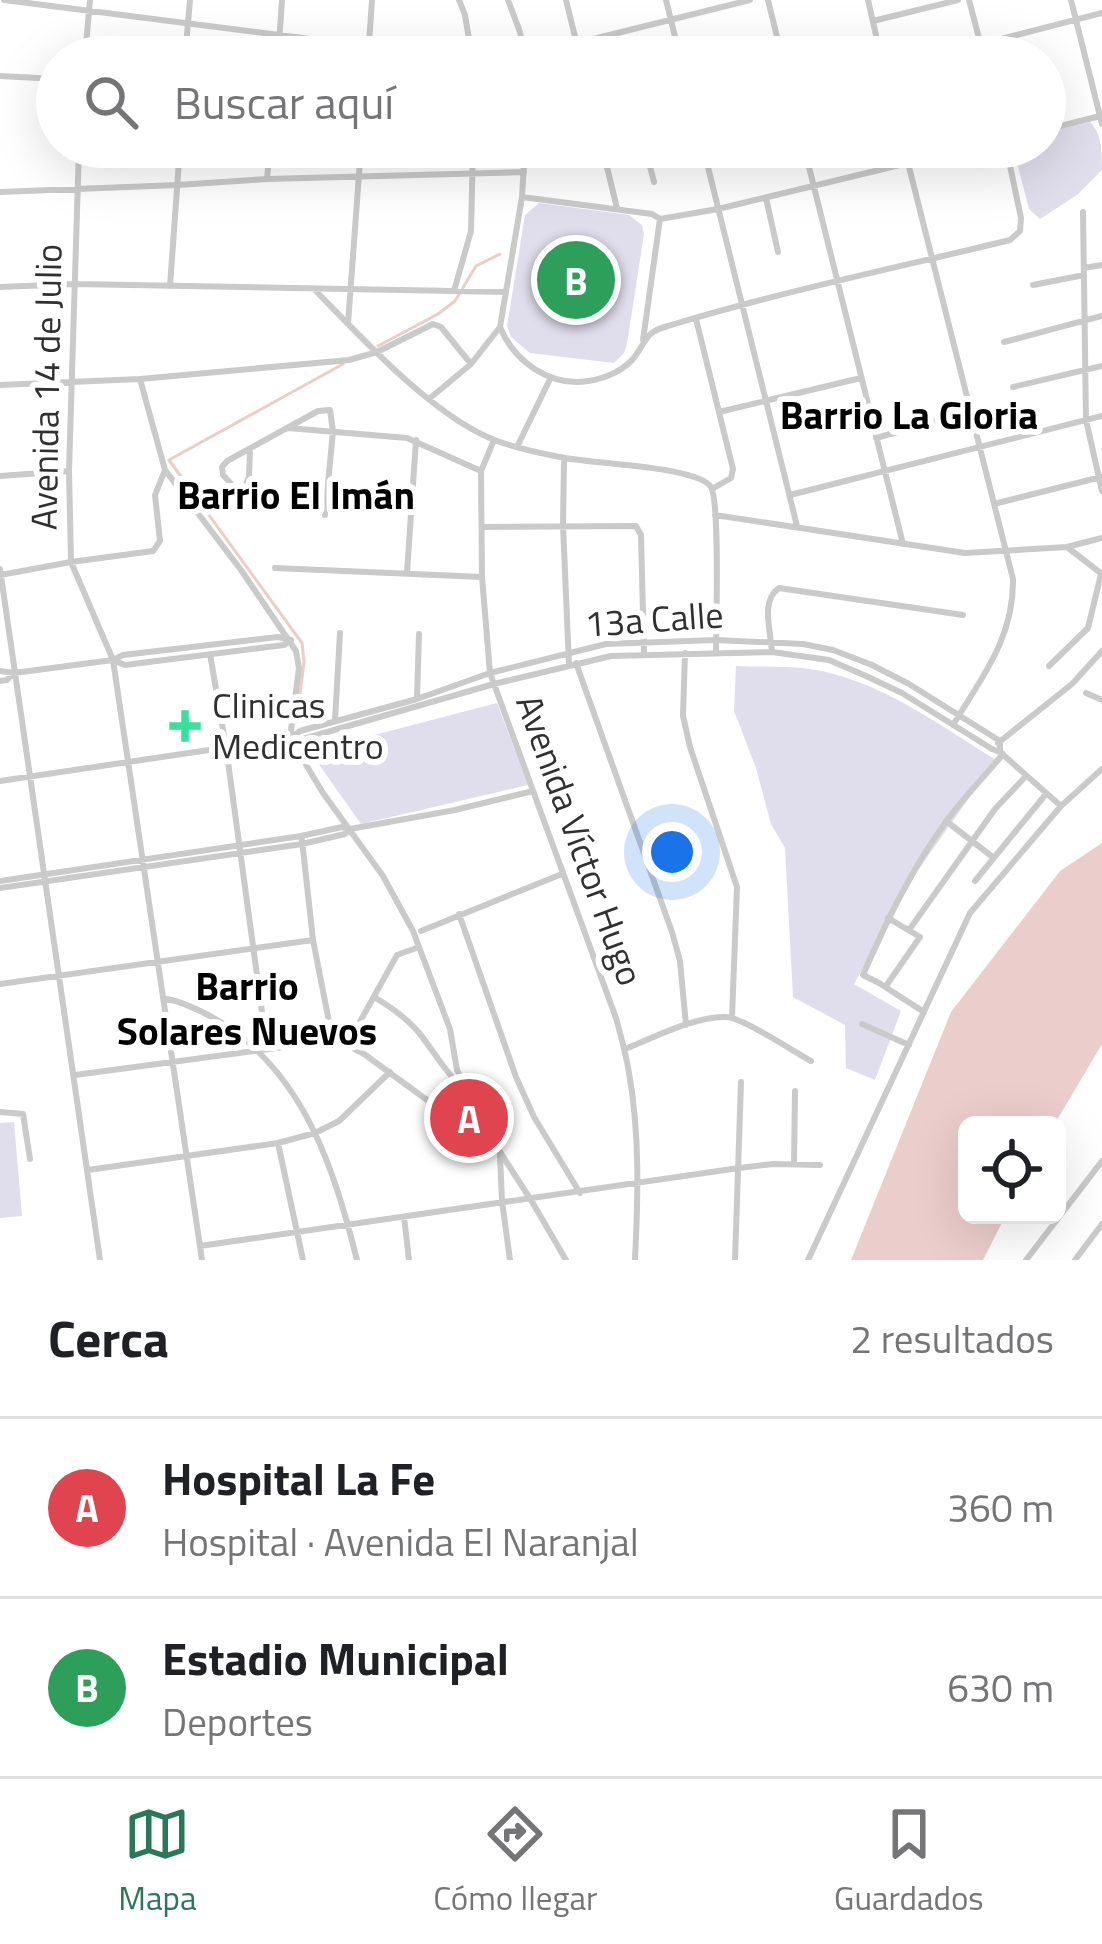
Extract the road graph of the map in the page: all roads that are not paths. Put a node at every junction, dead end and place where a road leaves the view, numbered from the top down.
1 (4, 0) edge
2 (89, 0) edge
3 (190, 0) edge
4 (282, 0) edge
5 (372, 0) edge
6 (459, 0) edge
7 (508, 0) edge
8 (566, 0) edge
9 (666, 0) edge
10 (750, 0) edge
11 (768, 0) edge
12 (868, 0) edge
13 (958, 0) edge
14 (969, 0) edge
15 (1070, 0) edge
16 (88, 12) junction
17 (1102, 13) edge
18 (671, 18) junction
19 (1076, 20) junction
20 (873, 21) junction
21 (187, 25) junction
22 (87, 36) edge
23 (186, 36) edge
24 (278, 36) joint
25 (370, 36) edge
26 (468, 36) edge
27 (521, 36) edge
28 (574, 36) edge
29 (603, 36) edge
30 (675, 36) edge
31 (777, 36) edge
32 (876, 36) edge
33 (978, 36) edge
34 (1012, 36) edge
35 (0, 76) edge
36 (36, 78) edge
37 (1101, 119) edge
38 (1066, 126) edge
39 (78, 168) edge
40 (179, 168) edge
41 (268, 168) edge
42 (359, 168) edge
43 (478, 168) edge
44 (524, 168) edge
45 (607, 168) edge
46 (650, 168) edge
47 (708, 168) edge
48 (809, 168) edge
49 (885, 168) edge
50 (910, 168) edge
51 (1010, 168) edge
52 (524, 172) junction
53 (479, 173) junction
54 (358, 176) junction
55 (267, 179) junction
56 (654, 182) dead end
57 (178, 185) junction
58 (814, 187) junction
59 (76, 189) junction
60 (0, 192) edge
61 (522, 196) junction
62 (766, 198) junction
63 (617, 209) junction
64 (718, 209) junction
65 (1083, 212) dead end
66 (660, 218) junction
67 (778, 252) dead end
68 (933, 259) junction
69 (1102, 265) edge
70 (1084, 272) junction
71 (838, 281) junction
72 (75, 284) junction
73 (1033, 285) dead end
74 (0, 286) edge
75 (170, 286) junction
76 (314, 289) junction
77 (350, 289) junction
78 (454, 291) junction
79 (506, 292) junction
80 (742, 305) junction
81 (1102, 316) edge
82 (696, 319) junction
83 (1084, 321) junction
84 (348, 324) junction
85 (500, 327) junction
86 (643, 340) junction
87 (1004, 342) dead end
88 (377, 352) junction
89 (470, 364) junction
90 (1102, 366) edge
91 (1085, 370) junction
92 (551, 377) junction
93 (861, 378) junction
94 (140, 379) junction
95 (73, 381) junction
96 (0, 386) edge
97 (1013, 387) dead end
98 (429, 399) junction
99 (766, 399) junction
100 (971, 411) junction
101 (719, 412) junction
102 (1102, 416) edge
103 (1086, 420) junction
104 (287, 428) junction
105 (333, 431) junction
106 (876, 438) junction
107 (416, 440) junction
108 (494, 440) junction
109 (980, 446) junction
110 (518, 447) junction
111 (250, 451) junction
112 (564, 463) dead end
113 (884, 469) junction
114 (69, 470) junction
115 (165, 470) junction
116 (481, 471) junction
117 (0, 476) edge
118 (1100, 477) edge
119 (712, 489) junction
120 (1102, 491) edge
121 (790, 495) junction
122 (994, 504) junction
123 (715, 514) junction
124 (325, 515) dead end
125 (563, 525) junction
126 (797, 526) junction
127 (483, 527) junction
128 (1102, 538) edge
129 (903, 544) junction
130 (1067, 547) junction
131 (1006, 553) junction
132 (71, 562) junction
133 (275, 568) dead end
134 (0, 573) edge
135 (407, 573) junction
136 (1101, 574) edge
137 (482, 577) junction
138 (963, 615) dead end
139 (340, 633) dead end
140 (418, 634) dead end
141 (291, 640) junction
142 (716, 640) junction
143 (643, 641) junction
144 (772, 641) junction
145 (1102, 651) edge
146 (567, 652) junction
147 (772, 652) junction
148 (644, 653) junction
149 (685, 653) junction
150 (716, 653) junction
151 (211, 654) junction
152 (112, 661) junction
153 (573, 664) junction
154 (872, 664) junction
155 (1049, 666) dead end
156 (0, 670) edge
157 (14, 673) junction
158 (490, 673) junction
159 (866, 676) junction
160 (0, 681) edge
161 (494, 684) junction
162 (1086, 693) dead end
163 (1102, 700) edge
164 (418, 703) junction
165 (959, 714) junction
166 (337, 725) junction
167 (952, 725) junction
168 (290, 738) junction
169 (1000, 741) junction
170 (226, 747) junction
171 (998, 752) junction
172 (127, 763) junction
173 (1102, 770) edge
174 (1027, 776) junction
175 (30, 777) junction
176 (0, 781) edge
177 (533, 791) junction
178 (1046, 794) junction
179 (1060, 806) junction
180 (946, 821) junction
181 (350, 829) junction
182 (302, 840) junction
183 (972, 842) junction
184 (240, 849) junction
185 (994, 858) junction
186 (142, 864) junction
187 (563, 874) junction
188 (44, 878) junction
189 (975, 881) dead end
190 (0, 884) edge
191 (459, 914) junction
192 (888, 918) junction
193 (909, 930) junction
194 (421, 931) dead end
195 (313, 940) junction
196 (419, 947) junction
197 (254, 949) junction
198 (158, 961) junction
199 (58, 975) junction
200 (0, 984) edge
201 (886, 986) junction
202 (374, 997) junction
203 (163, 998) junction
204 (924, 1012) junction
205 (732, 1017) junction
206 (862, 1024) dead end
207 (686, 1025) junction
208 (332, 1037) junction
209 (909, 1045) junction
210 (347, 1046) junction
211 (263, 1049) junction
212 (625, 1049) junction
213 (811, 1061) dead end
214 (171, 1063) junction
215 (390, 1072) junction
216 (74, 1075) junction
217 (740, 1082) dead end
218 (795, 1091) dead end
219 (470, 1096) junction
220 (0, 1112) edge
221 (315, 1133) junction
222 (278, 1143) junction
223 (500, 1152) junction
224 (187, 1155) junction
225 (30, 1159) dead end
226 (1102, 1161) edge
227 (794, 1164) junction
228 (820, 1165) dead end
229 (739, 1168) junction
230 (88, 1170) junction
231 (639, 1182) junction
232 (580, 1193) junction
233 (531, 1200) junction
234 (502, 1202) junction
235 (404, 1217) junction
236 (1102, 1224) edge
237 (348, 1225) junction
238 (298, 1232) junction
239 (200, 1246) junction
240 (100, 1260) edge
241 (202, 1260) edge
242 (303, 1260) edge
243 (357, 1260) edge
244 (409, 1260) edge
245 (510, 1260) edge
246 (566, 1260) edge
247 (635, 1260) edge
248 (735, 1260) edge
249 (808, 1260) edge
250 (1026, 1260) edge
251 (1076, 1260) edge

1 - 16 street
2 - 16 street
3 - 21 street
4 - 24 street
5 - 25 street
6 - 26 street
7 - 27 street
8 - 28 street
9 - 18 street
10 - 18 street
11 - 31 street
12 - 20 street
13 - 20 street
14 - 33 street
15 - 19 street
16 - 21 street
16 - 22 street
17 - 19 street
18 - 29 street
18 - 30 street
19 - 34 street
19 - 37 street
20 - 32 street
21 - 23 street
21 - 24 street
35 - 36 street
37 - 38 street
39 - 59 street, Avenida 14 de Julio
40 - 57 street
41 - 55 street
42 - 54 street
43 - 53 street
44 - 52 street
45 - 63 street
46 - 56 street
47 - 64 street
48 - 58 street
49 - 58 street
50 - 68 street
51 - 68 street
52 - 53 street
52 - 61 street
53 - 54 street
53 - 78 street
54 - 55 street
54 - 77 street
55 - 57 street
57 - 59 street
57 - 75 street
58 - 62 street
58 - 71 street
59 - 60 street
59 - 72 street, Avenida 14 de Julio
61 - 63 street
61 - 79 street
62 - 64 street
62 - 67 street
63 - 66 street
64 - 66 street
64 - 80 street
65 - 70 street
66 - 86 street
68 - 71 street
68 - 100 street
69 - 70 street
70 - 73 street
70 - 83 street
71 - 80 street
71 - 93 street
72 - 74 street
72 - 75 street
72 - 95 street, Avenida 14 de Julio
75 - 76 street
76 - 77 street
76 - 84 street
77 - 78 street
77 - 84 street
78 - 79 street
79 - 85 street
80 - 82 street
80 - 99 street
81 - 83 street
82 - 86 street
82 - 101 street
83 - 87 street
83 - 91 street
84 - 88 street
85 - 89 street
85 - 92 street
86 - 92 street
88 - 89 street
88 - 94 street
88 - 98 street
89 - 98 street
90 - 91 street
91 - 97 street
91 - 103 street
92 - 110 street
93 - 99 street
93 - 106 street
94 - 95 street
94 - 115 street
95 - 96 street
95 - 114 street, Avenida 14 de Julio
98 - 108 street
99 - 101 street
99 - 121 street
100 - 106 street
100 - 109 street
101 - 119 street
102 - 103 street
103 - 109 street
103 - 118 street
104 - 105 street
104 - 105 street
104 - 111 street
105 - 107 street
105 - 124 street
106 - 113 street
107 - 116 street
107 - 135 street
108 - 110 street
108 - 116 street, Avenida Víctor Hugo
109 - 113 street
109 - 122 street
110 - 119 street
111 - 111 street
112 - 125 street
113 - 121 street
113 - 129 street
114 - 117 street
114 - 132 street, Avenida 14 de Julio
115 - 132 street
115 - 141 street
116 - 127 street, Avenida Víctor Hugo
118 - 120 street
118 - 122 street
119 - 123 street
121 - 126 street
122 - 131 street
123 - 126 street
123 - 142 street
125 - 127 street
125 - 143 street
125 - 146 street
126 - 129 street
127 - 137 street, Avenida Víctor Hugo
128 - 130 street
129 - 131 street
130 - 131 street
130 - 136 street
131 - 165 street
132 - 134 street
132 - 152 street, Avenida 14 de Julio
133 - 135 street
134 - 157 street
135 - 137 street
136 - 155 street
137 - 158 street, Avenida Víctor Hugo
138 - 144 street
139 - 166 street
140 - 164 street
141 - 151 street
141 - 152 street
141 - 168 street
142 - 143 street, 13a Calle
142 - 144 street, 13a Calle
142 - 150 street
143 - 146 street, 13a Calle
143 - 148 street
144 - 147 street
144 - 154 street, 13a Calle
145 - 169 street
146 - 153 street
146 - 158 street, 13a Calle
147 - 150 street, 13a Calle
147 - 159 street, 13a Calle
148 - 149 street, 13a Calle
148 - 153 street, 13a Calle
149 - 150 street, 13a Calle
149 - 205 street
151 - 152 street
151 - 170 street
152 - 157 street
152 - 172 street, Avenida 14 de Julio
153 - 161 street, 13a Calle
153 - 207 street
154 - 159 street
154 - 165 street, 13a Calle
156 - 157 street
157 - 160 street
157 - 175 street
158 - 161 street, Avenida Víctor Hugo
158 - 164 street, 13a Calle
159 - 167 street, 13a Calle
161 - 164 street, 13a Calle
161 - 177 street, Avenida Víctor Hugo
162 - 163 street
164 - 166 street, 13a Calle
165 - 167 street
165 - 169 street, 13a Calle
166 - 168 street, 13a Calle
167 - 171 street, 13a Calle
168 - 170 street, 13a Calle
168 - 181 street
169 - 171 street
170 - 172 street, 13a Calle
170 - 184 street
171 - 174 street, 13a Calle
171 - 180 street
172 - 175 street, 13a Calle
172 - 186 street, Avenida 14 de Julio
173 - 179 street
174 - 178 street, 13a Calle
174 - 183 street
175 - 176 street, 13a Calle
175 - 188 street
177 - 181 street
177 - 187 street, Avenida Víctor Hugo
178 - 179 street, 13a Calle
178 - 185 street
179 - 204 street
180 - 183 street
180 - 192 street
181 - 182 street
181 - 196 street
182 - 184 street
182 - 195 street
183 - 185 street
183 - 193 street
184 - 186 street
184 - 197 street
185 - 189 street
186 - 188 street
186 - 198 street, Avenida 14 de Julio
187 - 191 street
187 - 212 street, Avenida Víctor Hugo
188 - 190 street
188 - 199 street
191 - 194 street
191 - 232 street
192 - 193 street
192 - 201 street
193 - 201 street
195 - 197 street
195 - 208 street
196 - 202 street
196 - 219 street
197 - 198 street
197 - 211 street
198 - 199 street
198 - 203 street, Avenida 14 de Julio
199 - 200 street
199 - 216 street
201 - 204 street
202 - 210 street
202 - 219 street
203 - 211 street
203 - 214 street, Avenida 14 de Julio
204 - 209 street
205 - 207 street
205 - 213 street
206 - 209 street
207 - 212 street
208 - 210 street
208 - 211 street
209 - 249 street
210 - 215 street
211 - 214 street
211 - 221 street
212 - 231 street, Avenida Víctor Hugo
214 - 216 street
214 - 224 street, Avenida 14 de Julio
215 - 221 street
215 - 223 street
216 - 230 street
217 - 229 street
218 - 227 street
219 - 223 street
220 - 225 street
221 - 222 street
221 - 237 street
222 - 224 street
222 - 238 street
223 - 233 street
223 - 234 street
224 - 230 street
224 - 239 street, Avenida 14 de Julio
226 - 250 street
227 - 228 street
227 - 229 street
229 - 231 street
229 - 248 street
230 - 240 street
231 - 232 street
231 - 247 street, Avenida Víctor Hugo
232 - 233 street
233 - 234 street
233 - 246 street
234 - 235 street
234 - 245 street
235 - 237 street
235 - 244 street
236 - 251 street
237 - 238 street
237 - 243 street
238 - 239 street
238 - 242 street
239 - 241 street, Avenida 14 de Julio

